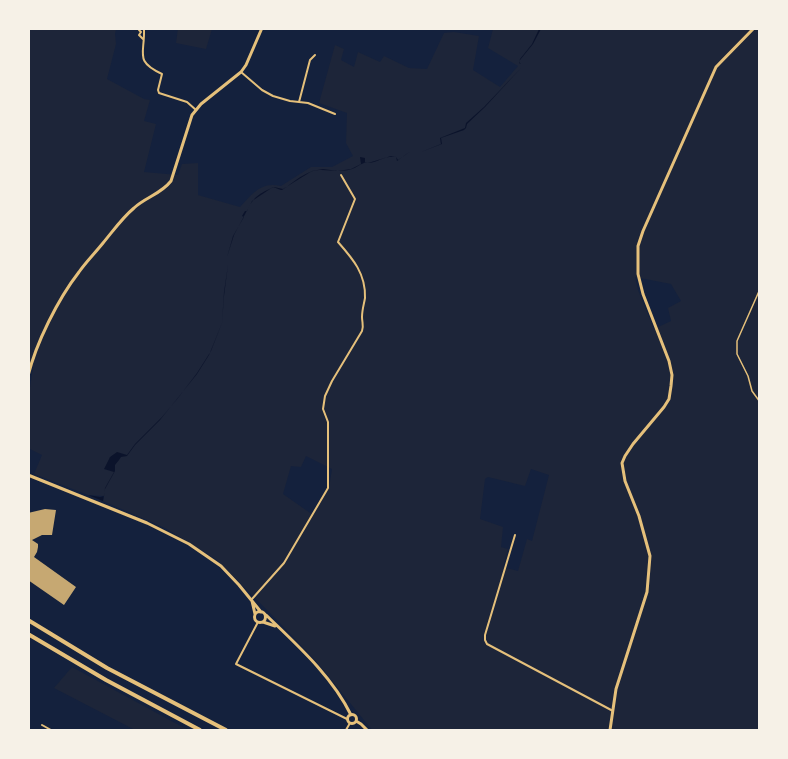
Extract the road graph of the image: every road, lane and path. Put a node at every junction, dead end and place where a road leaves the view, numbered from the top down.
1 (262, 28) edge
2 (754, 28) edge
3 (143, 39) dead end
4 (315, 55) dead end
5 (241, 72) junction
6 (299, 102) junction
7 (196, 110) junction
8 (334, 114) dead end
9 (341, 175) dead end
10 (759, 289) edge
11 (28, 376) edge
12 (759, 402) edge
13 (28, 476) edge
14 (515, 535) dead end
15 (252, 599) junction
16 (261, 612) junction
17 (255, 614) junction
18 (266, 615) junction
19 (28, 620) edge
20 (258, 622) junction
21 (263, 622) junction
22 (280, 629) junction
23 (28, 634) edge
24 (612, 711) junction
25 (351, 715) junction
26 (349, 721) junction
27 (356, 721) junction
28 (42, 725) dead end
29 (51, 730) edge
30 (200, 730) edge
31 (226, 730) edge
32 (346, 730) edge
33 (367, 730) edge
34 (610, 730) edge

1 - 5 street
2 - 24 street
3 - 7 street
4 - 6 street
5 - 6 street
5 - 7 street
6 - 8 street
7 - 11 street
9 - 15 street
10 - 12 path
13 - 15 street
14 - 24 street
15 - 16 street
15 - 17 street
16 - 17 street
16 - 18 street
17 - 20 street
18 - 21 street
18 - 22 street
19 - 31 highway
20 - 21 street
20 - 26 street
21 - 22 street
22 - 25 street
23 - 30 highway
24 - 34 street
25 - 26 street
25 - 27 street
26 - 27 street
26 - 32 street
27 - 33 street
28 - 29 street

